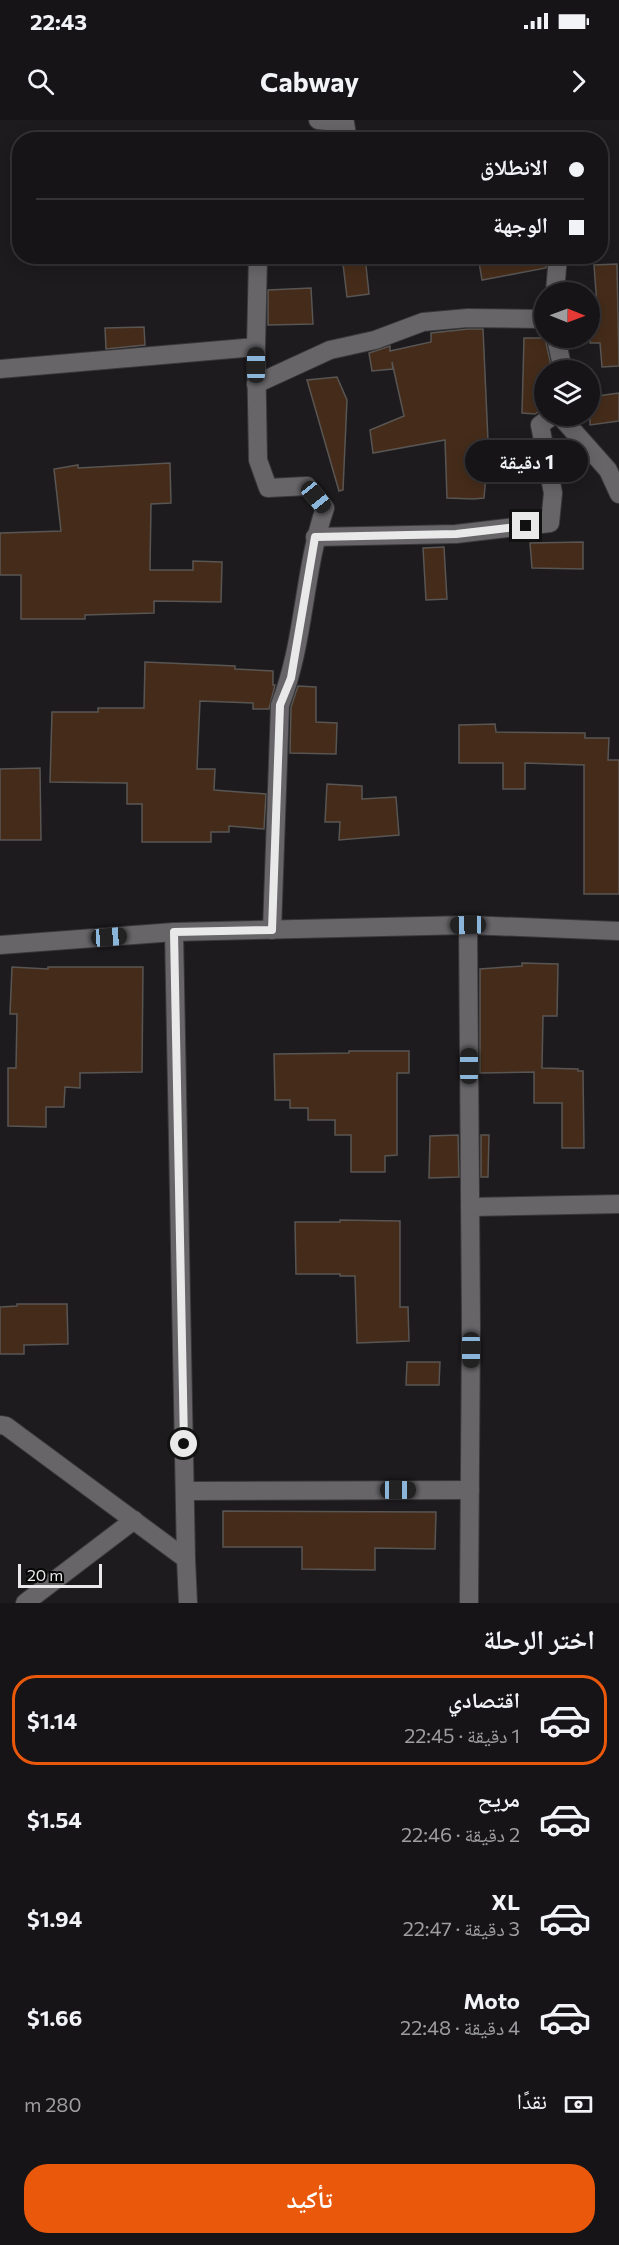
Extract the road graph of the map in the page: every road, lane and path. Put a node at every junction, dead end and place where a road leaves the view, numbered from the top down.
1 (318, 120) edge
2 (346, 132) edge
3 (258, 264) edge
4 (557, 264) edge
5 (556, 282) edge
6 (534, 319) edge
7 (256, 347) junction
8 (0, 369) edge
9 (256, 384) junction
10 (540, 426) edge
11 (569, 426) edge
12 (619, 494) edge
13 (315, 537) junction
14 (468, 925) junction
15 (272, 930) junction
16 (619, 931) edge
17 (174, 932) junction
18 (0, 945) edge
19 (619, 1204) edge
20 (470, 1207) junction
21 (0, 1425) edge
22 (470, 1490) junction
23 (185, 1491) junction
24 (134, 1520) junction
25 (186, 1559) junction
26 (25, 1603) edge
27 (188, 1603) edge
28 (468, 1603) edge

1 - 2 street
3 - 7 street
4 - 5 street
6 - 9 street
7 - 8 street
7 - 9 street
9 - 13 street
10 - 13 street
11 - 12 street
13 - 15 street
14 - 15 street
14 - 16 street
14 - 20 street
15 - 17 street
17 - 18 street
17 - 23 street
19 - 20 street
20 - 22 street
21 - 24 street
22 - 23 street
22 - 28 street
23 - 25 street
24 - 25 street
24 - 26 street
25 - 27 street

